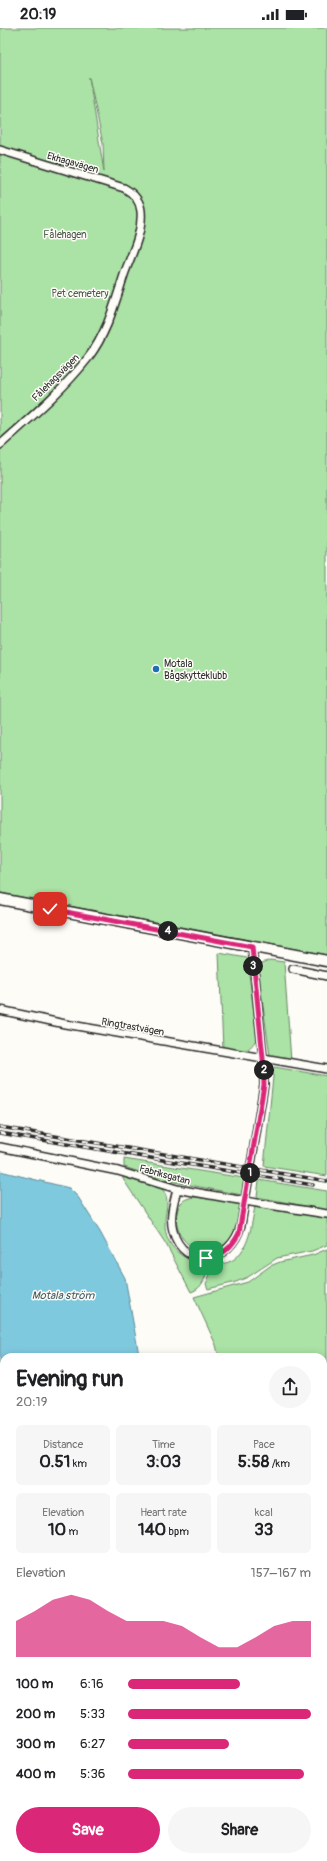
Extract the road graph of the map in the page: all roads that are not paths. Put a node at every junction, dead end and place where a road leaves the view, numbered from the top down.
1 (0, 150) edge
2 (137, 199) joint
3 (0, 445) edge
4 (0, 899) edge
5 (252, 947) junction
6 (327, 961) edge
7 (292, 969) dead end
8 (327, 976) edge
9 (0, 1010) edge
10 (263, 1058) junction
11 (327, 1069) edge
12 (0, 1147) edge
13 (177, 1188) junction
14 (327, 1214) edge

1 - 2 street, Ekhagavägen
2 - 3 street, Fålehagsvägen
4 - 5 main road
5 - 6 main road
5 - 10 street
7 - 8 street
9 - 10 street, Ringtrastvägen
10 - 11 street, Ringtrastvägen
10 - 13 street
12 - 13 street, Fabriksgatan
13 - 14 street, Fabriksgatan, bridge

